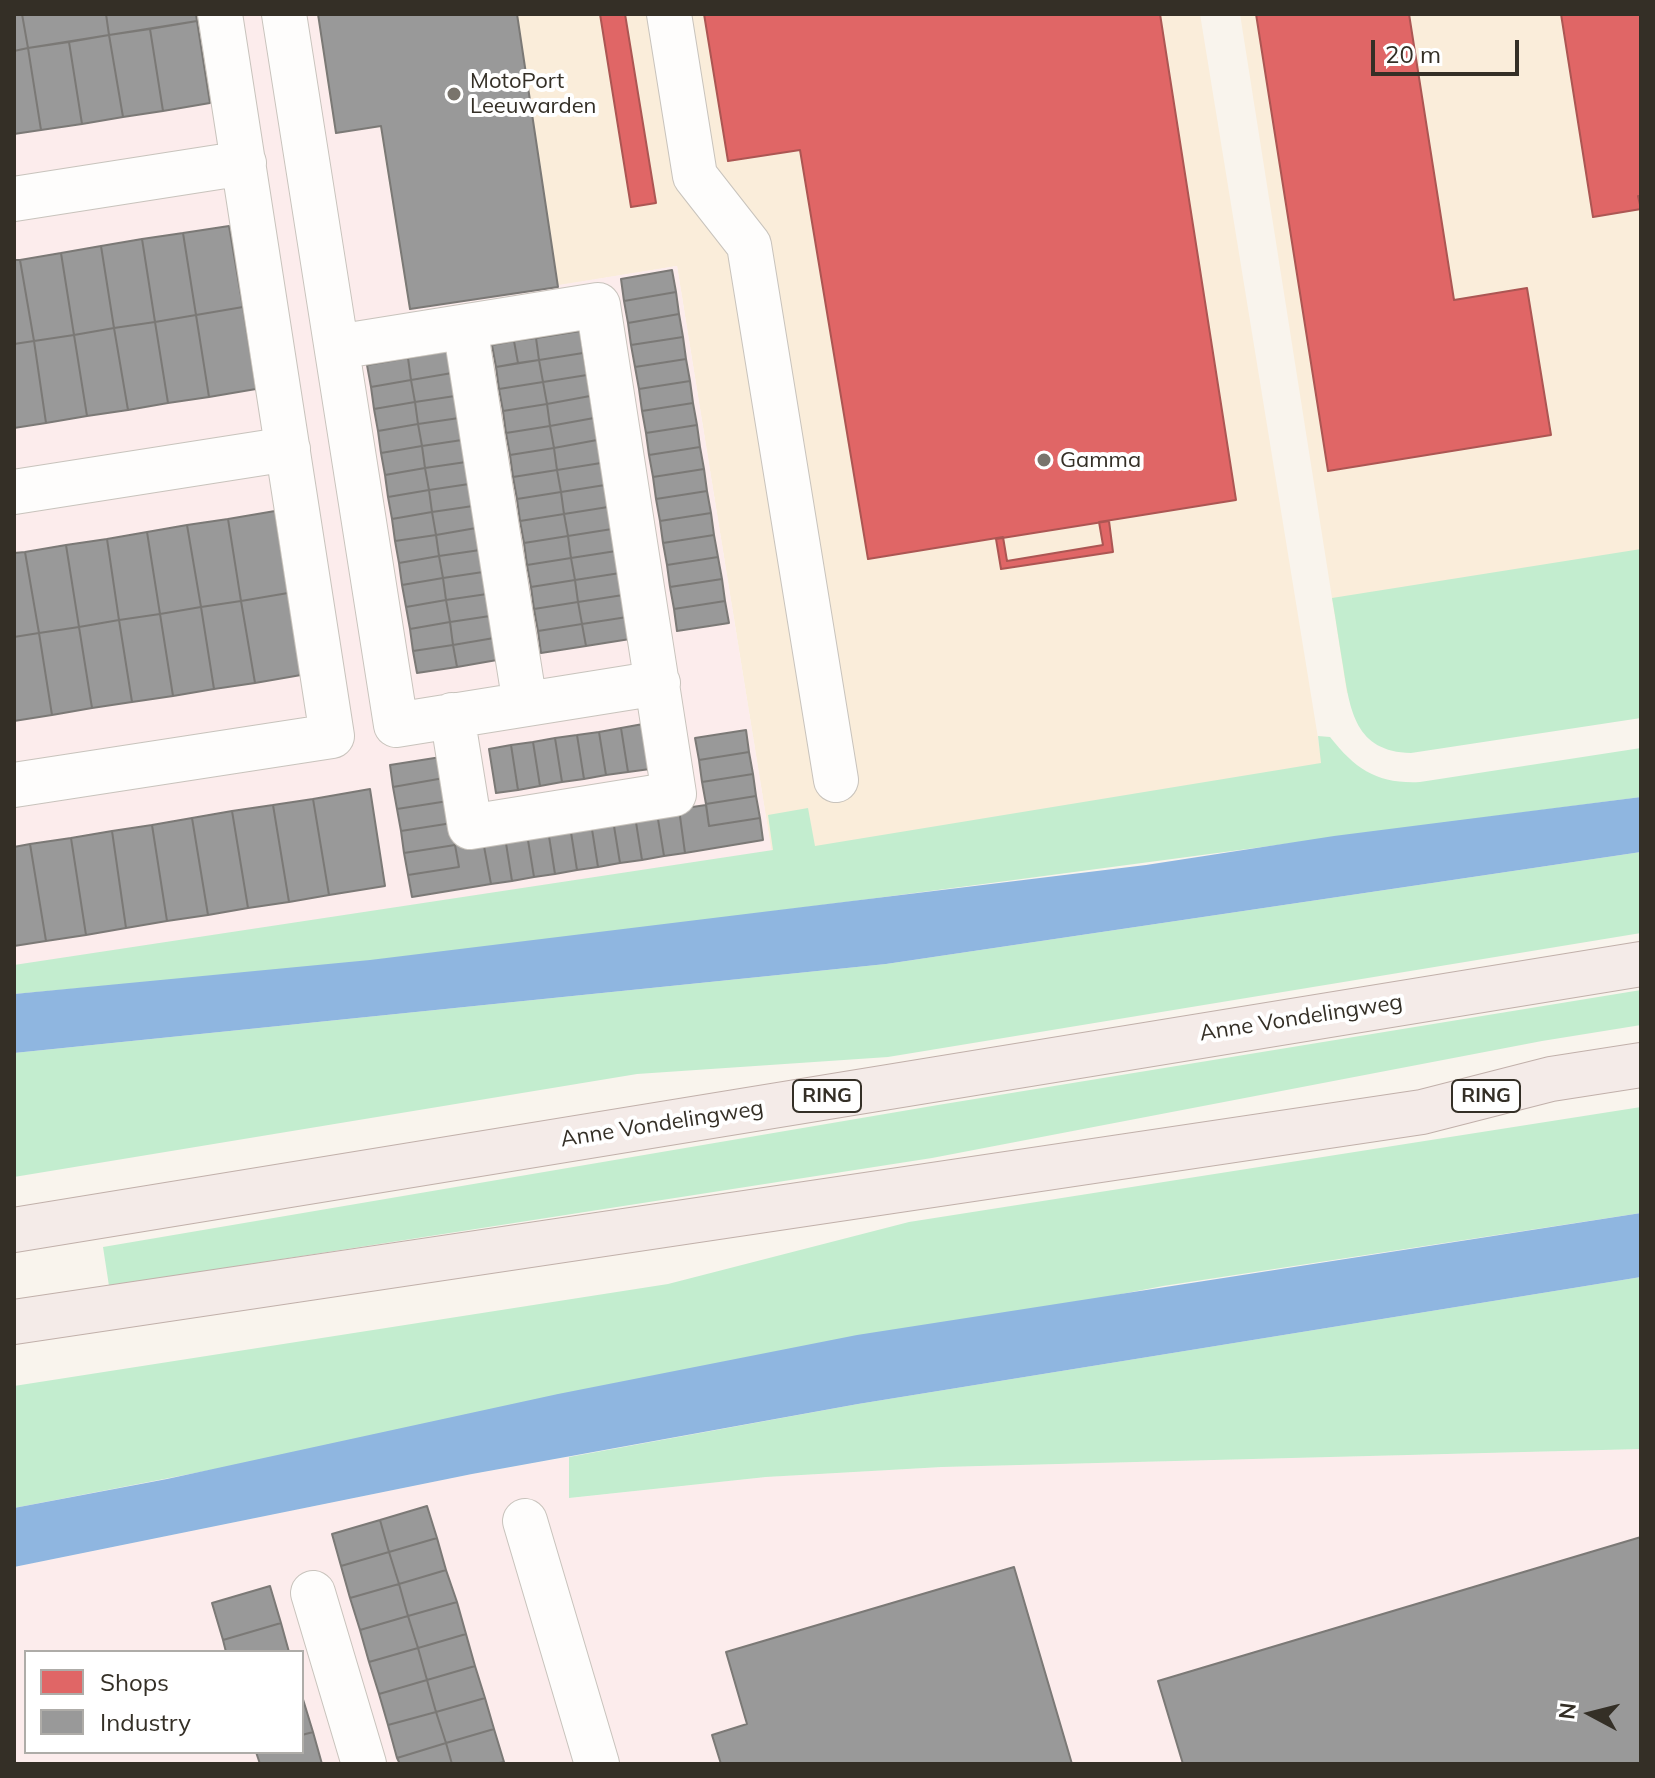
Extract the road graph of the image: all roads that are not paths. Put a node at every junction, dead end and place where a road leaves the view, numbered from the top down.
1 (220, 14) edge
2 (284, 14) edge
3 (669, 14) edge
4 (244, 163) junction
5 (14, 199) edge
6 (465, 327) junction
7 (337, 347) junction
8 (288, 449) junction
9 (14, 492) edge
10 (658, 683) junction
11 (525, 704) junction
12 (452, 715) junction
13 (836, 780) dead end
14 (14, 785) edge
15 (1641, 964) edge
16 (1641, 1065) edge
17 (14, 1204) edge
18 (110, 1214) junction
19 (14, 1230) edge
20 (101, 1308) junction
21 (14, 1322) edge
22 (14, 1347) edge
23 (525, 1521) dead end
24 (313, 1593) dead end
25 (364, 1764) edge
26 (597, 1764) edge

1 - 4 lane
2 - 7 lane
3 - 13 lane
4 - 5 lane
4 - 8 lane
6 - 7 lane
6 - 10 lane
6 - 11 lane
7 - 12 lane
8 - 9 lane
8 - 14 lane
10 - 11 lane
10 - 12 lane
11 - 12 lane
15 - 18 main road, Anne Vondelingweg / RING
16 - 20 main road, RING
17 - 18 main road
18 - 19 main road, Anne Vondelingweg / RING
20 - 21 main road, RING
20 - 22 main road
23 - 26 lane
24 - 25 lane

